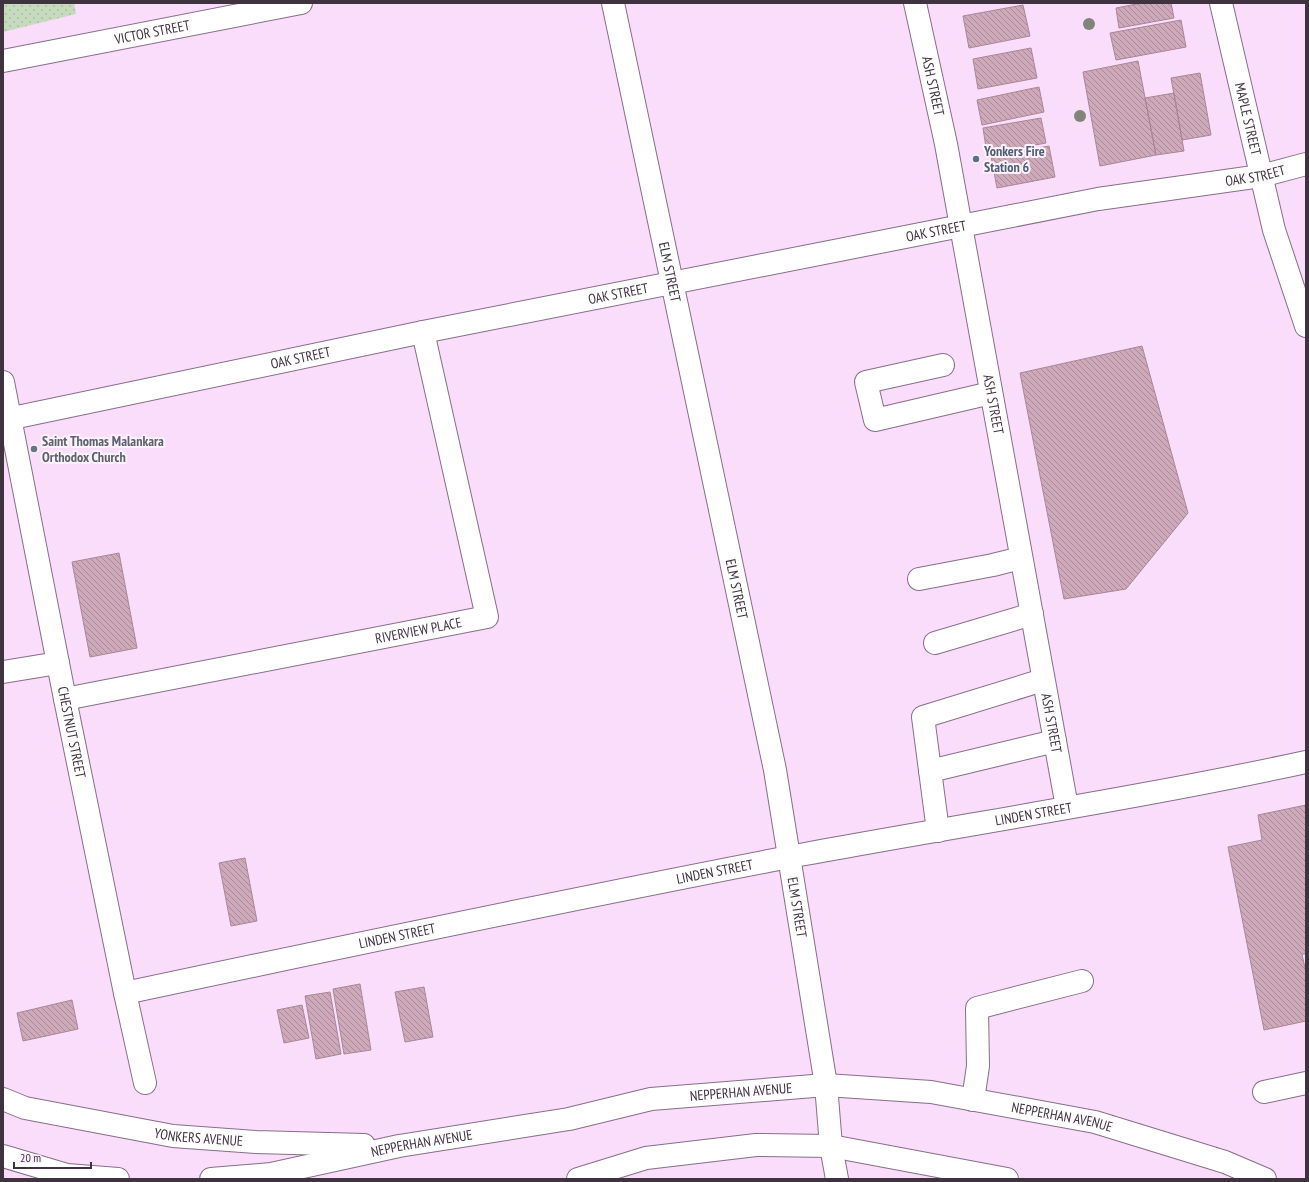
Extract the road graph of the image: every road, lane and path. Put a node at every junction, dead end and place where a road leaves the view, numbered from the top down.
1 (301, 3) edge
2 (613, 3) edge
3 (915, 3) edge
4 (1221, 3) edge
5 (257, 7) edge
6 (3, 61) edge
7 (1306, 164) edge
8 (1261, 176) junction
9 (961, 226) junction
10 (672, 283) junction
11 (1306, 326) edge
12 (423, 332) junction
13 (944, 365) dead end
14 (3, 382) edge
15 (991, 393) junction
16 (7, 420) edge
17 (1021, 558) junction
18 (919, 579) dead end
19 (1032, 614) junction
20 (936, 643) dead end
21 (58, 662) junction
22 (3, 672) edge
23 (1043, 680) junction
24 (65, 699) junction
25 (1055, 742) junction
26 (1306, 762) edge
27 (930, 772) junction
28 (1067, 807) junction
29 (938, 830) junction
30 (789, 857) junction
31 (1082, 982) dead end
32 (125, 993) junction
33 (145, 1083) dead end
34 (1306, 1083) edge
35 (826, 1085) junction
36 (1264, 1092) dead end
37 (3, 1099) edge
38 (973, 1100) junction
39 (399, 1146) junction
40 (831, 1146) junction
41 (3, 1156) edge
42 (118, 1179) edge
43 (211, 1179) edge
44 (578, 1179) edge
45 (837, 1179) edge
46 (1007, 1179) edge
47 (1265, 1179) edge

1 - 5 street, VICTOR STREET
2 - 10 street, ELM STREET
3 - 9 street, ASH STREET
4 - 8 street, MAPLE STREET
5 - 6 street, VICTOR STREET
7 - 8 street, OAK STREET
8 - 9 street, OAK STREET
8 - 11 street, MAPLE STREET
9 - 10 street, OAK STREET
9 - 15 street, ASH STREET
10 - 12 street, OAK STREET
10 - 30 street, ELM STREET
12 - 16 street, OAK STREET
12 - 24 street, RIVERVIEW PLACE
13 - 15 street
14 - 16 street, CHESTNUT STREET
15 - 17 street, ASH STREET
16 - 21 street, CHESTNUT STREET
17 - 18 street
17 - 19 street, ASH STREET
19 - 20 street
19 - 23 street, ASH STREET
21 - 22 street
21 - 24 street, CHESTNUT STREET
23 - 25 street, ASH STREET
23 - 27 street
24 - 32 street, CHESTNUT STREET
25 - 27 street
25 - 28 street, ASH STREET
26 - 28 street, LINDEN STREET
27 - 29 street
28 - 29 street, LINDEN STREET
29 - 30 street, LINDEN STREET
30 - 32 street, LINDEN STREET
30 - 35 street, ELM STREET
31 - 38 street
32 - 33 street, CHESTNUT STREET
34 - 36 street
35 - 38 street, NEPPERHAN AVENUE
35 - 39 street, NEPPERHAN AVENUE
35 - 40 street, ELM STREET
37 - 39 street, YONKERS AVENUE
38 - 47 street, NEPPERHAN AVENUE
39 - 43 street, NEPPERHAN AVENUE
40 - 44 street
40 - 45 street, ELM STREET
40 - 46 street
41 - 42 street

